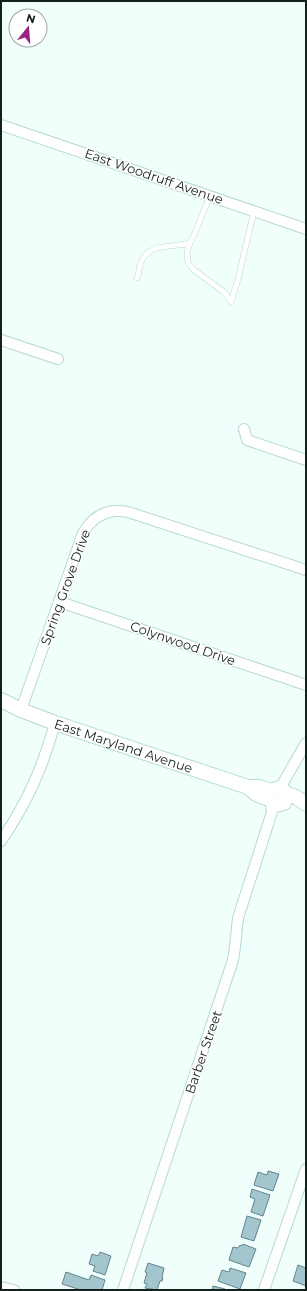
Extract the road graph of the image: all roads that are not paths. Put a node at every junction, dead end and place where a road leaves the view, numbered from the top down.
1 (1, 125) edge
2 (210, 196) junction
3 (254, 211) junction
4 (306, 228) edge
5 (190, 243) junction
6 (137, 278) dead end
7 (1, 340) edge
8 (58, 359) dead end
9 (244, 429) dead end
10 (305, 458) edge
11 (306, 570) edge
12 (60, 602) junction
13 (306, 685) edge
14 (1, 700) edge
15 (21, 710) junction
16 (55, 723) junction
17 (306, 743) edge
18 (278, 797) junction
19 (306, 804) edge
20 (1, 841) edge
21 (306, 1169) edge
22 (1, 1287) edge
23 (14, 1290) edge
24 (123, 1290) edge
25 (264, 1290) edge

1 - 2 street, East Woodruff Avenue
2 - 3 street, East Woodruff Avenue
2 - 5 lane
3 - 4 street, East Woodruff Avenue
3 - 5 lane
5 - 6 lane
7 - 8 street
9 - 10 street
11 - 12 street, Spring Grove Drive
12 - 13 street, Colynwood Drive
12 - 15 street, Spring Grove Drive
14 - 15 street, East Maryland Avenue
15 - 16 street, East Maryland Avenue
16 - 18 street, East Maryland Avenue
16 - 20 street
17 - 18 street
18 - 19 street, East Maryland Avenue
18 - 24 street, Barber Street
21 - 25 street
22 - 23 street

